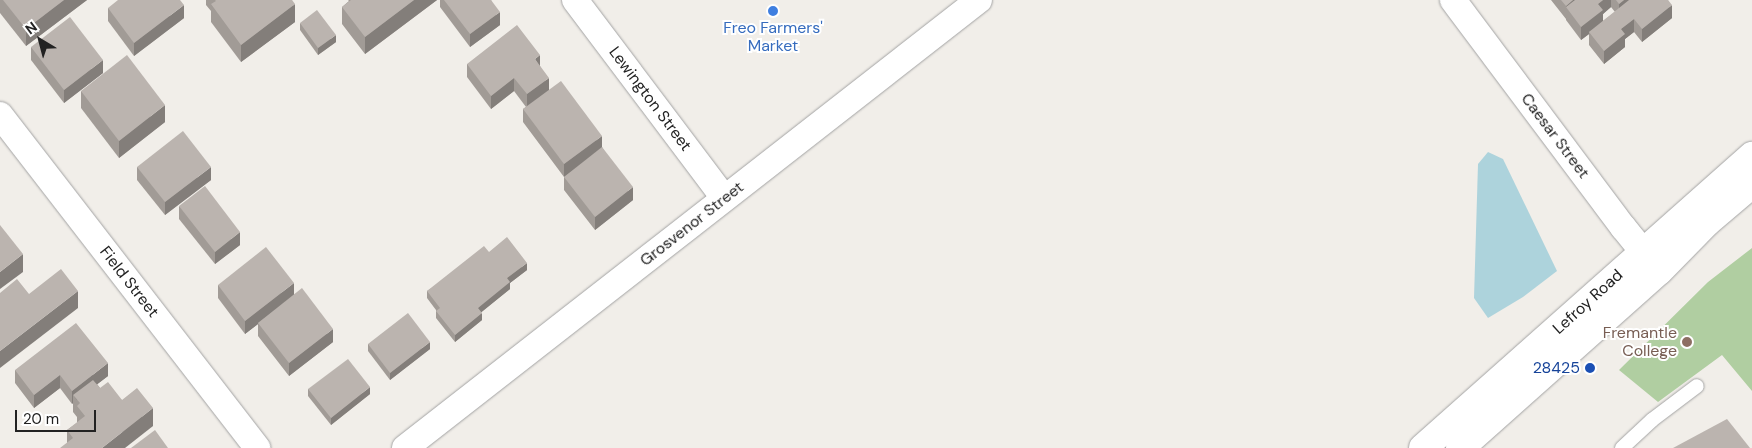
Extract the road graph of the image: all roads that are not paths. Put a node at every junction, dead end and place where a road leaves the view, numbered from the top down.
1 (575, 0) edge
2 (979, 0) edge
3 (1453, 0) edge
4 (0, 115) edge
5 (1752, 156) edge
6 (1752, 184) edge
7 (724, 198) junction
8 (1651, 262) junction
9 (1697, 386) dead end
10 (407, 447) edge
11 (257, 448) edge
12 (1423, 448) edge
13 (1460, 448) edge
14 (1622, 448) edge

1 - 7 street, Lewington Street
2 - 7 street, Grosvenor Street
3 - 8 street, Caesar Street
4 - 11 street, Field Street
5 - 8 street, Lefroy Road
6 - 8 street, Lefroy Road
7 - 10 street, Grosvenor Street
8 - 12 street, Lefroy Road
8 - 13 street, Lefroy Road
9 - 14 lane

